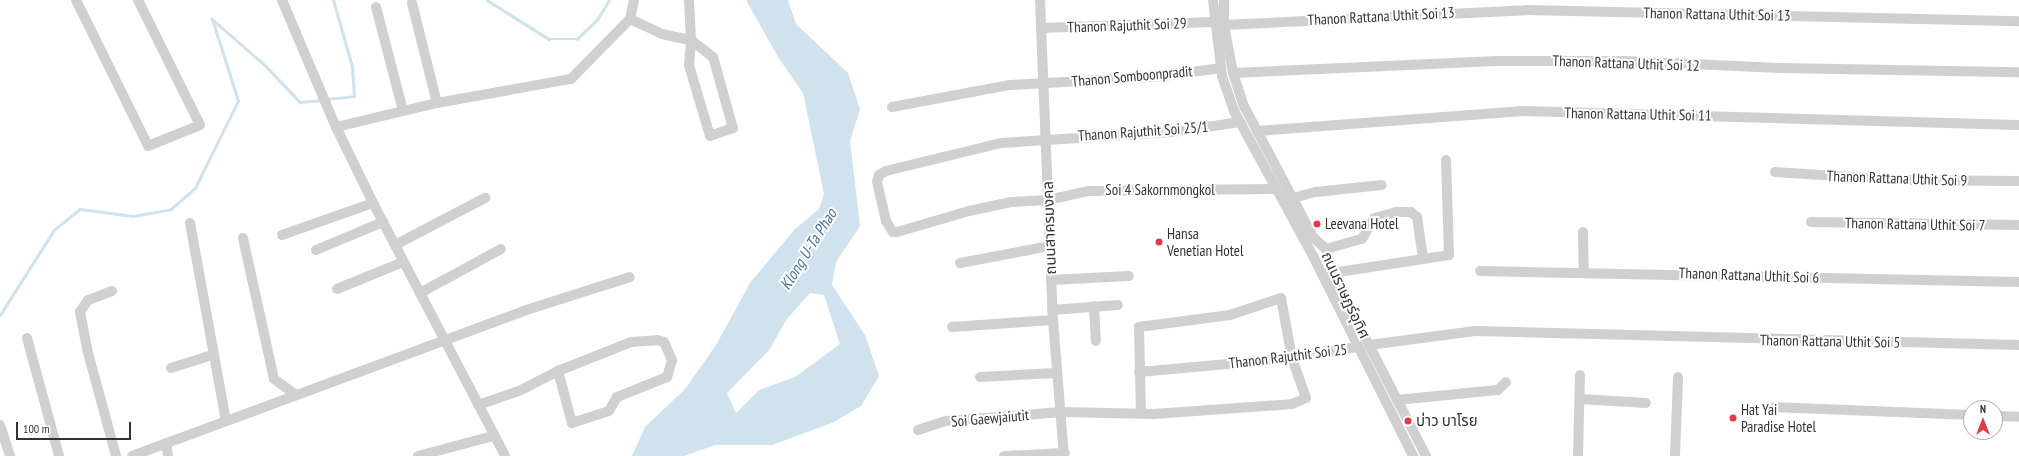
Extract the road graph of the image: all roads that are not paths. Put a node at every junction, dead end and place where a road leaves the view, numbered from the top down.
1 (76, 0) edge
2 (138, 0) edge
3 (282, 0) edge
4 (634, 0) edge
5 (689, 0) edge
6 (1040, 0) edge
7 (1212, 0) edge
8 (1224, 0) edge
9 (412, 2) dead end
10 (376, 7) dead end
11 (630, 19) junction
12 (2019, 21) edge
13 (1213, 22) junction
14 (1224, 25) junction
15 (1041, 28) junction
16 (691, 40) junction
17 (1220, 68) junction
18 (2019, 72) edge
19 (1233, 73) junction
20 (1043, 82) junction
21 (437, 103) junction
22 (892, 107) dead end
23 (403, 111) junction
24 (1240, 122) junction
25 (2019, 125) edge
26 (336, 127) junction
27 (1257, 131) junction
28 (1045, 138) junction
29 (1446, 160) dead end
30 (1775, 172) dead end
31 (2019, 181) edge
32 (1382, 185) dead end
33 (1274, 189) junction
34 (485, 198) dead end
35 (1293, 198) junction
36 (1048, 200) junction
37 (373, 203) junction
38 (383, 222) junction
39 (1811, 222) dead end
40 (190, 223) dead end
41 (2019, 225) edge
42 (893, 232) joint
43 (1583, 232) dead end
44 (282, 235) dead end
45 (1314, 237) junction
46 (243, 238) dead end
47 (1303, 243) junction
48 (395, 245) junction
49 (1050, 246) junction
50 (502, 249) dead end
51 (1326, 249) junction
52 (316, 250) dead end
53 (1424, 258) junction
54 (403, 262) junction
55 (960, 263) dead end
56 (1480, 271) dead end
57 (1584, 271) junction
58 (1332, 273) junction
59 (1129, 276) dead end
60 (630, 277) dead end
61 (1051, 280) junction
62 (2019, 282) edge
63 (337, 289) dead end
64 (112, 291) dead end
65 (420, 293) junction
66 (1118, 305) dead end
67 (1094, 306) junction
68 (1053, 315) junction
69 (952, 327) dead end
70 (27, 338) dead end
71 (1096, 341) dead end
72 (443, 342) junction
73 (1369, 345) junction
74 (2019, 345) edge
75 (1357, 347) junction
76 (212, 355) junction
77 (1292, 358) junction
78 (171, 368) dead end
79 (558, 371) junction
80 (1139, 372) junction
81 (1057, 373) junction
82 (1580, 375) dead end
83 (980, 377) dead end
84 (1678, 377) dead end
85 (1506, 382) dead end
86 (296, 395) junction
87 (1580, 399) junction
88 (1397, 400) junction
89 (1646, 403) dead end
90 (478, 405) junction
91 (1774, 407) dead end
92 (1062, 412) junction
93 (1141, 413) junction
94 (1963, 415) edge
95 (2003, 416) edge
96 (2019, 417) edge
97 (226, 421) junction
98 (0, 424) edge
99 (918, 430) dead end
100 (494, 436) junction
101 (166, 443) junction
102 (1065, 454) edge
103 (10, 456) edge
104 (59, 456) edge
105 (116, 456) edge
106 (132, 456) edge
107 (168, 456) edge
108 (418, 456) edge
109 (505, 456) edge
110 (1004, 456) edge
111 (1413, 456) edge
112 (1426, 456) edge
113 (1578, 456) edge
114 (1675, 456) edge

1 - 2 street
3 - 26 street
4 - 11 street
5 - 16 street
6 - 15 street, ถนนสาครมงคล
7 - 13 street, ถนนราษฏร์อุทิศ
8 - 14 street, ถนนราษฏร์อุทิศ
9 - 21 street
10 - 23 street
11 - 16 street
11 - 21 street
12 - 14 street, Thanon Rattana Uthit Soi 13
13 - 15 street, Thanon Rajuthit Soi 29
13 - 17 street, ถนนราษฏร์อุทิศ
14 - 19 street, ถนนราษฏร์อุทิศ
15 - 20 street, ถนนสาครมงคล
16 - 16 street
17 - 20 street, Thanon Somboonpradit
17 - 24 street, ถนนราษฏร์อุทิศ
18 - 19 street, Thanon Rattana Uthit Soi 12
19 - 27 street, ถนนราษฏร์อุทิศ
20 - 22 street, Thanon Somboonpradit
20 - 28 street, ถนนสาครมงคล
21 - 23 street
23 - 26 street
24 - 28 street, Thanon Rajuthit Soi 25/1
24 - 33 street, ถนนราษฏร์อุทิศ
25 - 27 street, Thanon Rattana Uthit Soi 11
26 - 37 street
27 - 35 street, ถนนราษฏร์อุทิศ
28 - 36 street, ถนนสาครมงคล
28 - 42 street, Thanon Rajuthit Soi 25/1
29 - 53 street
30 - 31 street, Thanon Rattana Uthit Soi 9
32 - 35 street
33 - 36 street, Soi 4 Sakornmongkol
33 - 47 street, ถนนราษฏร์อุทิศ
34 - 48 street
35 - 45 street, ถนนราษฏร์อุทิศ
36 - 42 street, Soi 4 Sakornmongkol
36 - 49 street, ถนนสาครมงคล
37 - 38 street
37 - 44 street
38 - 48 street
38 - 52 street
39 - 41 street, Thanon Rattana Uthit Soi 7
40 - 76 street
43 - 57 street
45 - 47 street
45 - 51 street, ถนนราษฏร์อุทิศ
46 - 86 street
47 - 75 street, ถนนราษฏร์อุทิศ
48 - 54 street
49 - 55 street
49 - 61 street, ถนนสาครมงคล
50 - 65 street
51 - 53 street
51 - 58 street, ถนนราษฏร์อุทิศ
53 - 58 street
54 - 63 street
54 - 65 street
56 - 57 street, Thanon Rattana Uthit Soi 6
57 - 62 street, Thanon Rattana Uthit Soi 6
58 - 73 street, ถนนราษฏร์อุทิศ
59 - 61 street
60 - 72 street
61 - 68 street, ถนนสาครมงคล
64 - 105 street
65 - 72 street
66 - 67 street
67 - 68 street
67 - 71 street
68 - 69 street
68 - 81 street, ถนนสาครมงคล
70 - 104 street
72 - 86 street
72 - 90 street
73 - 74 street, Thanon Rattana Uthit Soi 5
73 - 88 street, ถนนราษฏร์อุทิศ
75 - 77 street, Thanon Rajuthit Soi 25
75 - 111 street, ถนนราษฏร์อุทิศ
76 - 78 street
76 - 97 street
77 - 80 street, Thanon Rajuthit Soi 25
77 - 80 street
77 - 93 street, Soi Gaewjaiutit
79 - 79 street
79 - 90 street
80 - 93 street
81 - 83 street
81 - 92 street, ถนนสาครมงคล
82 - 87 street
84 - 114 street
85 - 88 street
86 - 97 street
87 - 89 street
87 - 113 street
88 - 112 street, ถนนราษฏร์อุทิศ
90 - 100 street
91 - 94 street
92 - 93 street, Soi Gaewjaiutit
92 - 99 street, Soi Gaewjaiutit
92 - 102 street, ถนนสาครมงคล
95 - 96 street
97 - 101 street
98 - 103 street
100 - 108 street
100 - 109 street
101 - 106 street
101 - 107 street
102 - 110 street

